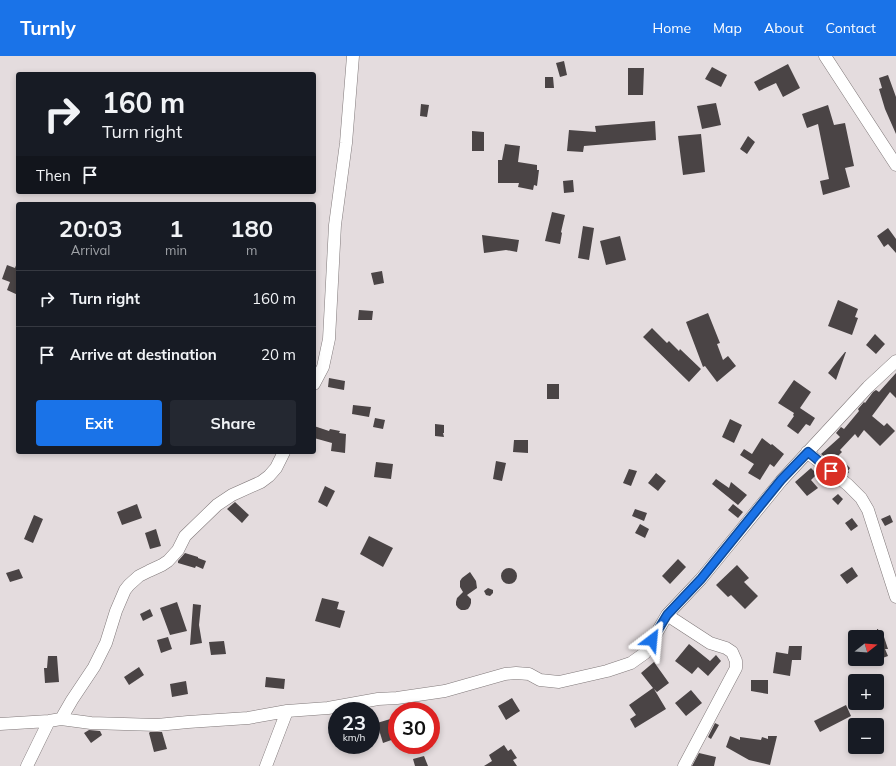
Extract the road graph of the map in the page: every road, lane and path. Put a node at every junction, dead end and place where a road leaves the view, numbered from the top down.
1 (353, 56) edge
2 (825, 56) edge
3 (896, 165) edge
4 (896, 361) edge
5 (316, 380) edge
6 (808, 452) junction
7 (283, 454) edge
8 (896, 597) edge
9 (667, 615) junction
10 (287, 711) junction
11 (55, 720) junction
12 (0, 724) edge
13 (27, 766) edge
14 (266, 766) edge
15 (684, 766) edge

1 - 5 street
2 - 3 street
4 - 6 street
6 - 8 street
6 - 9 street
7 - 11 street
9 - 10 street
9 - 15 street
10 - 11 street
10 - 14 street
11 - 12 street
11 - 13 street

